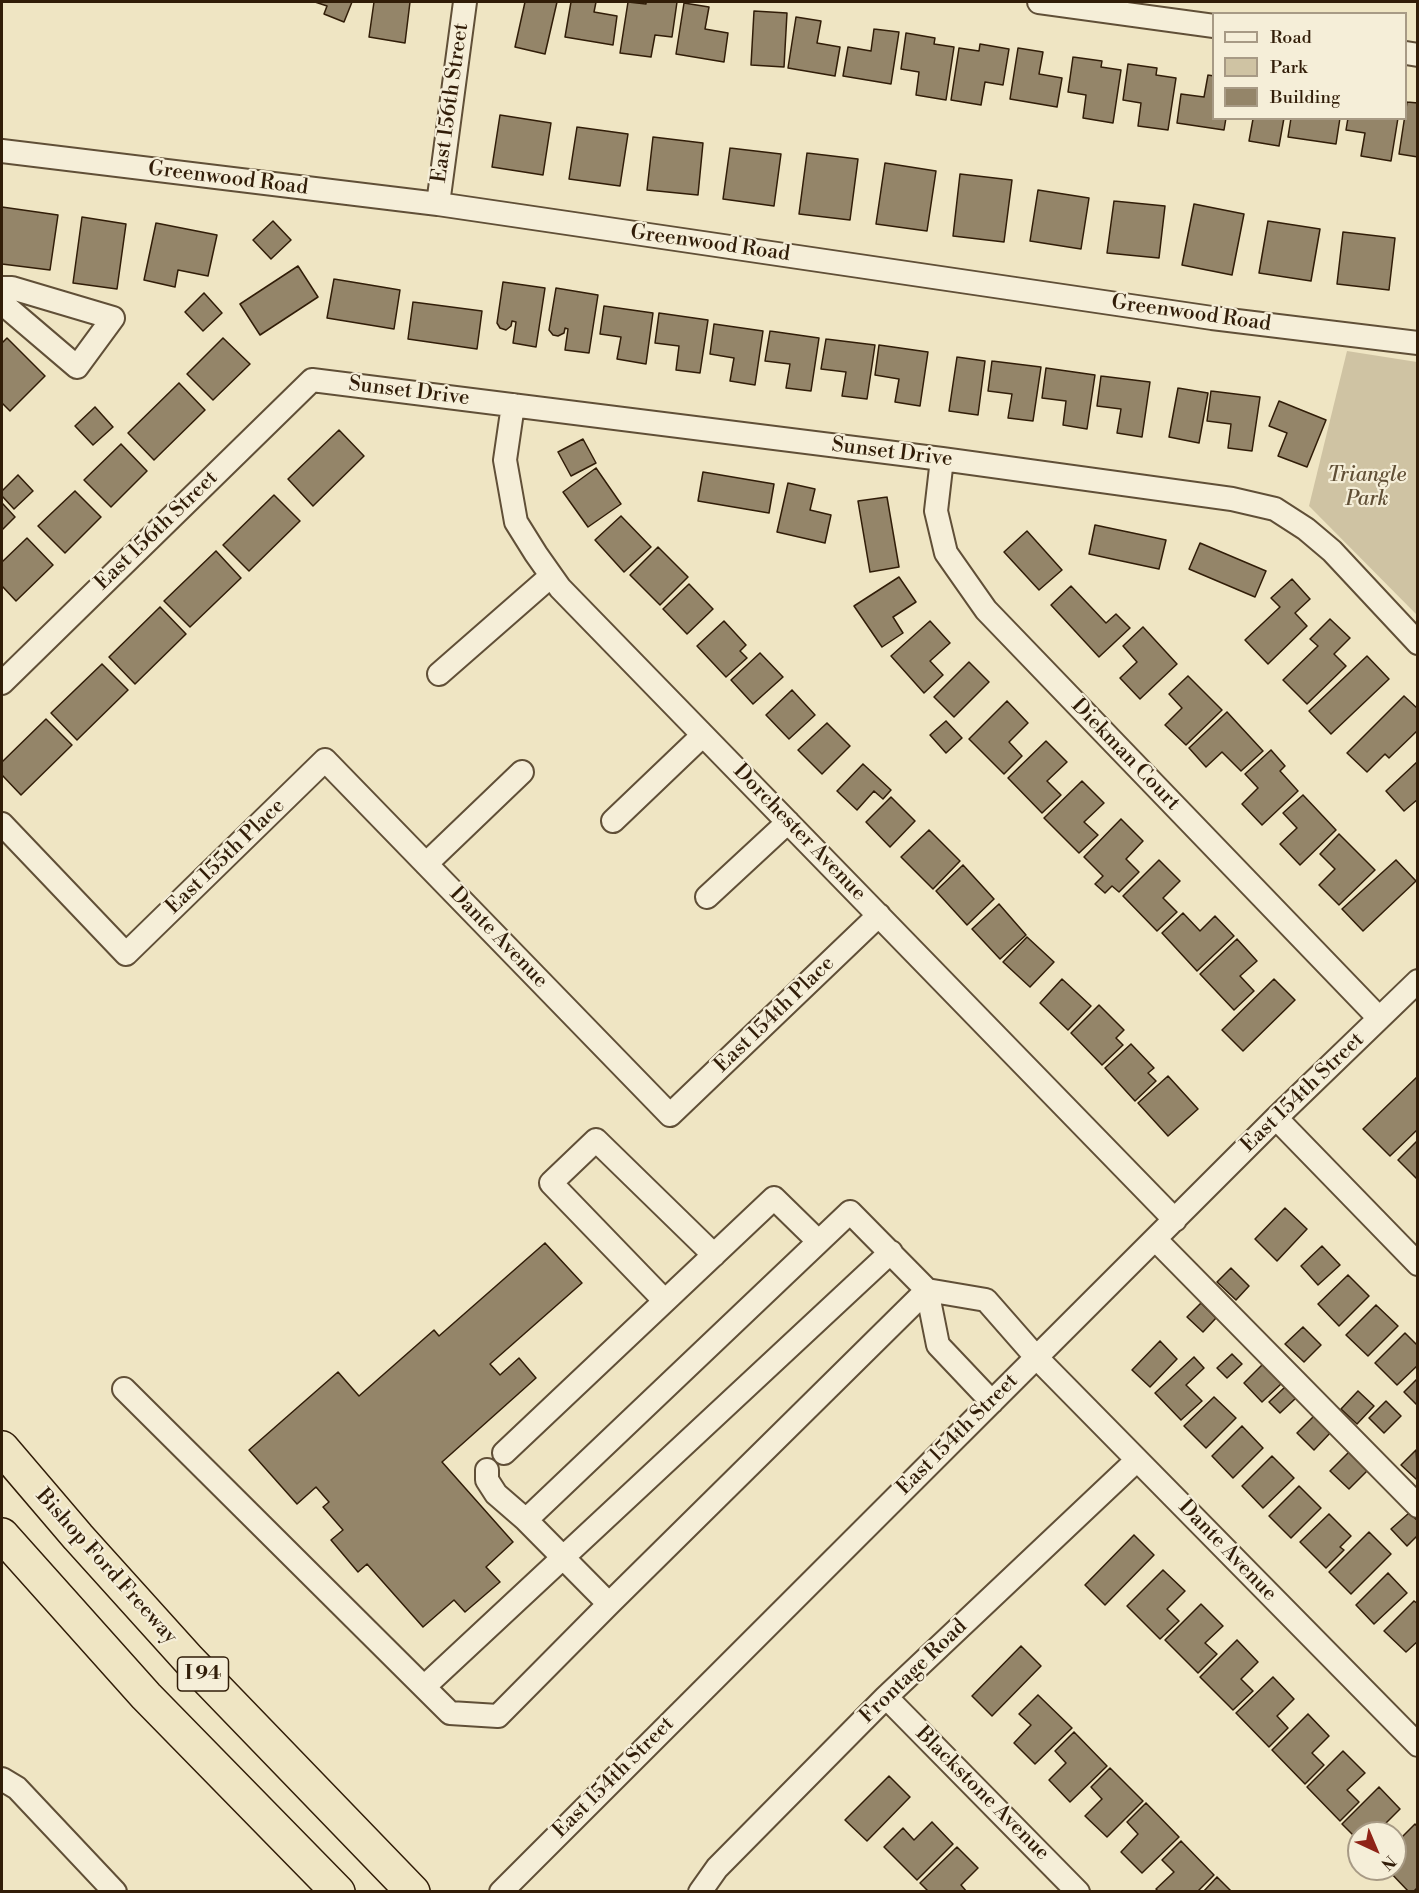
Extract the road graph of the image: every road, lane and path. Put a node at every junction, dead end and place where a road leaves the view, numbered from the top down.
1 (465, 2) edge
2 (1040, 2) edge
3 (1116, 7) edge
4 (1212, 26) edge
5 (2, 151) edge
6 (438, 204) junction
7 (2, 288) edge
8 (2, 303) edge
9 (1418, 343) edge
10 (312, 380) joint
11 (513, 405) junction
12 (942, 459) junction
13 (551, 576) junction
14 (1418, 643) edge
15 (439, 674) dead end
16 (2, 683) edge
17 (703, 735) junction
18 (325, 760) joint
19 (522, 772) dead end
20 (614, 821) dead end
21 (788, 822) junction
22 (2, 824) edge
23 (426, 864) junction
24 (707, 897) dead end
25 (879, 915) junction
26 (1418, 981) edge
27 (1379, 1018) junction
28 (670, 1115) joint
29 (1276, 1118) junction
30 (1175, 1220) junction
31 (1155, 1239) junction
32 (818, 1241) junction
33 (891, 1252) junction
34 (714, 1255) junction
35 (1418, 1264) edge
36 (927, 1290) junction
37 (664, 1300) junction
38 (1036, 1358) junction
39 (124, 1389) dead end
40 (992, 1402) junction
41 (2, 1448) edge
42 (504, 1453) dead end
43 (1137, 1460) junction
44 (487, 1470) dead end
45 (1418, 1506) edge
46 (526, 1520) junction
47 (2, 1535) edge
48 (564, 1557) junction
49 (609, 1604) junction
50 (424, 1687) junction
51 (886, 1697) junction
52 (1418, 1745) edge
53 (2, 1779) edge
54 (506, 1886) edge
55 (115, 1892) edge
56 (338, 1892) edge
57 (413, 1892) edge
58 (700, 1892) edge
59 (1078, 1892) edge

1 - 6 street, East 156th Street
2 - 3 street
3 - 4 street
5 - 6 street, Greenwood Road
6 - 9 street, Greenwood Road
7 - 8 street
10 - 11 street, Sunset Drive
10 - 16 street, East 156th Street
11 - 12 street, Sunset Drive
11 - 13 street, Dorchester Avenue
12 - 14 street, Sunset Drive
12 - 27 street, Diekman Court
13 - 15 street
13 - 17 street, Dorchester Avenue
17 - 20 street
17 - 21 street, Dorchester Avenue
18 - 22 street, East 155th Place
18 - 23 street, Dante Avenue
19 - 23 street
21 - 24 street
21 - 25 street, Dorchester Avenue
23 - 28 street, Dante Avenue
25 - 28 street, East 154th Place
25 - 30 street, Dorchester Avenue
26 - 27 street, East 154th Street
27 - 29 street, East 154th Street
29 - 30 street, East 154th Street
29 - 35 street
30 - 31 street, East 154th Street
31 - 38 street, East 154th Street
31 - 45 street
32 - 33 street
32 - 34 street
32 - 46 street
33 - 36 street
33 - 48 street
34 - 37 street
34 - 37 street
36 - 38 street, Dante Avenue
36 - 40 street
36 - 49 street
37 - 42 street
38 - 40 street, East 154th Street
38 - 43 street, Dante Avenue
39 - 50 street
40 - 54 street, East 154th Street
41 - 57 highway, Bishop Ford Freeway / I 94
43 - 51 street, Frontage Road
43 - 52 street, Dante Avenue
44 - 46 street
46 - 48 street
47 - 56 highway, I 94
48 - 49 street
48 - 50 street
49 - 50 street
51 - 58 street, Frontage Road
51 - 59 street, Blackstone Avenue
53 - 55 street

